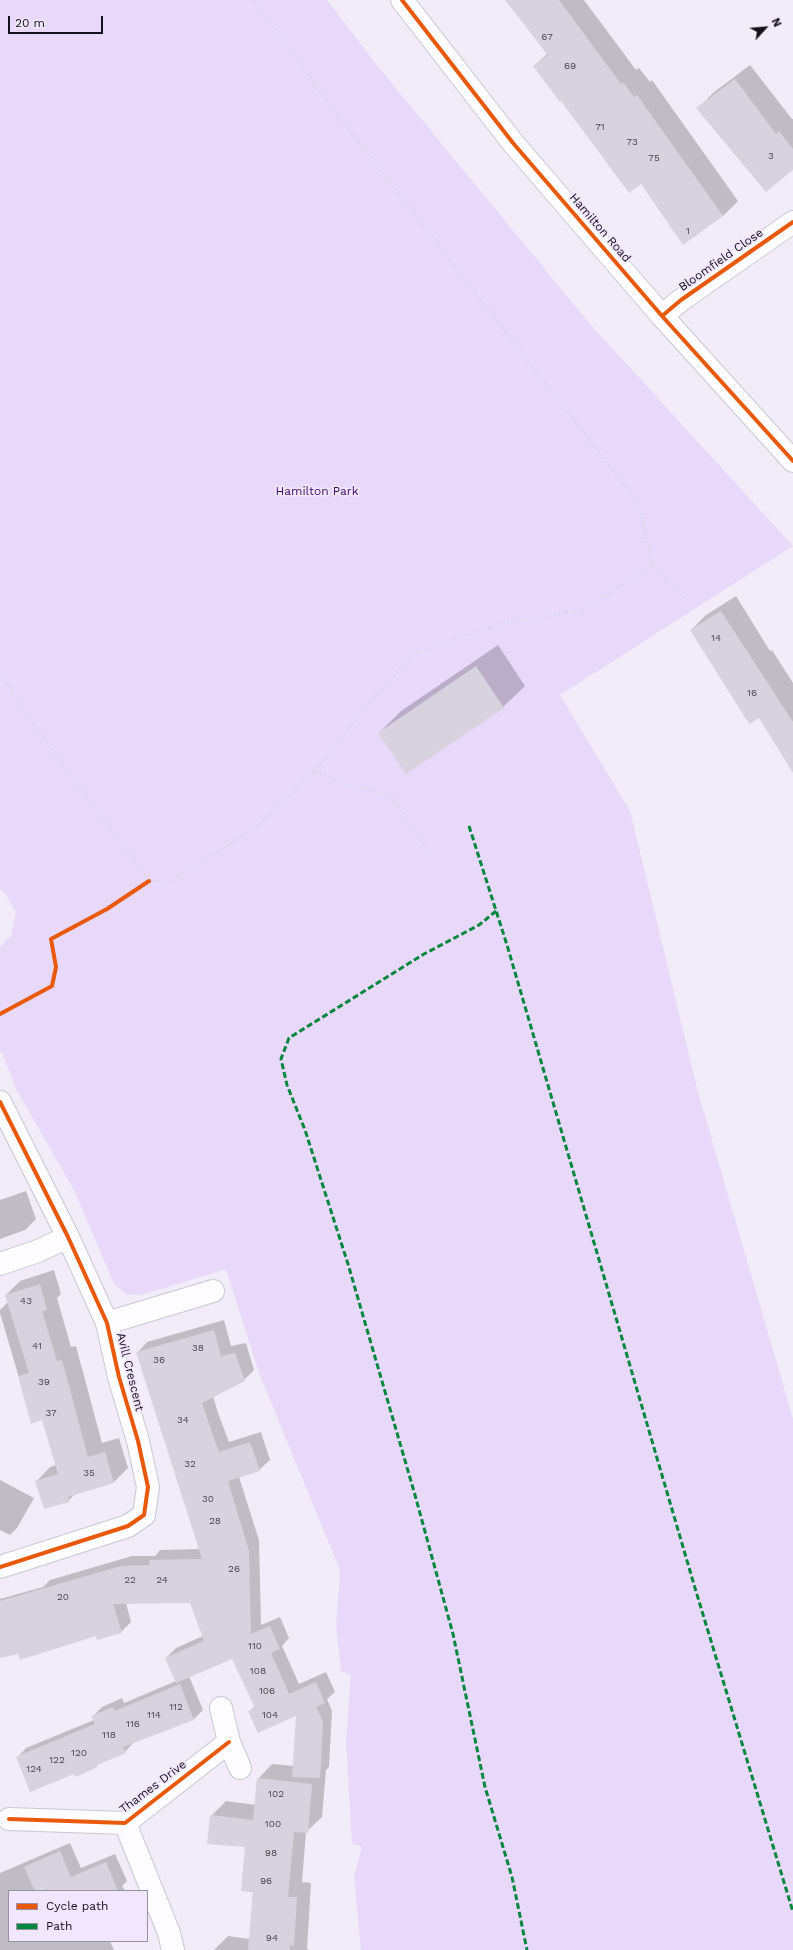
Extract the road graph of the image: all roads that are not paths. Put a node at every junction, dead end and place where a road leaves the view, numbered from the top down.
1 (402, 0) edge
2 (793, 222) edge
3 (662, 316) junction
4 (793, 461) edge
5 (0, 1102) edge
6 (68, 1237) junction
7 (0, 1264) edge
8 (213, 1291) dead end
9 (107, 1323) junction
10 (0, 1567) edge
11 (221, 1708) dead end
12 (228, 1742) junction
13 (240, 1768) dead end
14 (10, 1819) dead end
15 (125, 1823) junction
16 (173, 1950) edge

1 - 3 street, Hamilton Road
2 - 3 street, Bloomfield Close
3 - 4 street, Hamilton Road
5 - 6 street, Avill Crescent
6 - 7 street
6 - 9 street, Avill Crescent
8 - 9 street, Avill Crescent
9 - 10 street, Avill Crescent
11 - 12 street
12 - 13 street
12 - 15 street, Thames Drive
14 - 15 street, Thames Drive
15 - 16 street, Thames Drive

